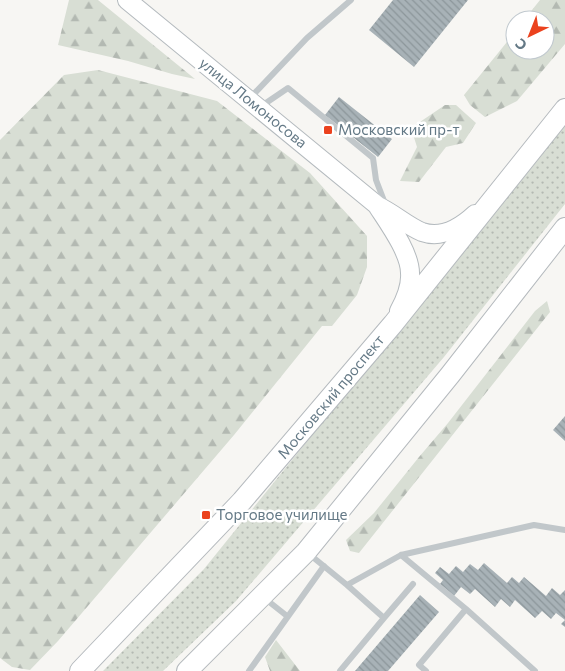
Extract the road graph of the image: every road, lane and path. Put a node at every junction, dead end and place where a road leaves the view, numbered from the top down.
1 (127, 0) edge
2 (351, 0) edge
3 (254, 103) junction
4 (565, 109) edge
5 (495, 198) junction
6 (382, 208) junction
7 (565, 228) edge
8 (393, 324) junction
9 (565, 530) edge
10 (306, 552) junction
11 (401, 555) junction
12 (324, 566) junction
13 (413, 584) dead end
14 (347, 585) junction
15 (262, 596) junction
16 (466, 609) junction
17 (287, 616) junction
18 (384, 618) junction
19 (80, 671) edge
20 (187, 671) edge
21 (249, 671) edge
22 (340, 671) edge
23 (426, 671) edge
24 (535, 671) edge

1 - 3 main road, улица Ломоносова
2 - 3 lane
3 - 6 main road, улица Ломоносова
3 - 6 lane
4 - 5 main road, Московский проспект
5 - 6 main road, улица Ломоносова
5 - 8 main road, Московский проспект
6 - 8 main road, улица Ломоносова
7 - 10 main road
8 - 19 main road, Московский проспект
9 - 11 lane
10 - 12 lane
10 - 15 main road
11 - 14 lane
11 - 16 lane
12 - 14 lane
12 - 17 lane
13 - 18 lane
14 - 18 lane
15 - 17 lane
15 - 20 main road
16 - 23 lane
16 - 24 lane
17 - 21 lane
18 - 22 lane

